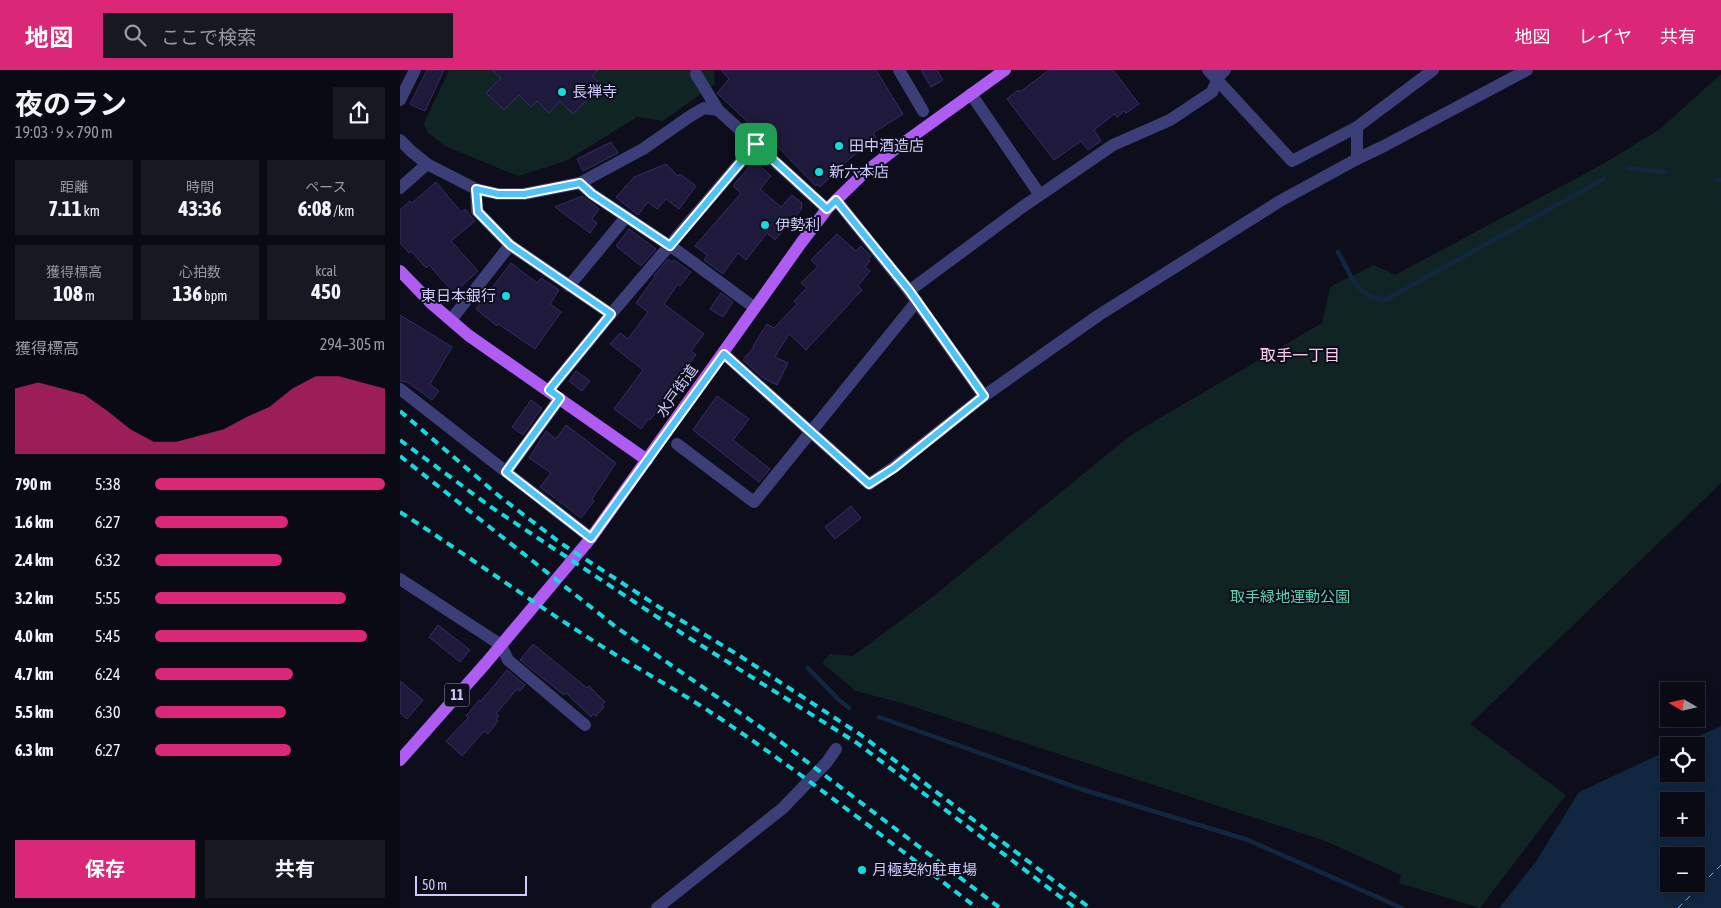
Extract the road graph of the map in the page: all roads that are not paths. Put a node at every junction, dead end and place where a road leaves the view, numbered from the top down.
1 (415, 70) edge
2 (899, 70) edge
3 (1005, 70) edge
4 (1208, 70) edge
5 (1225, 70) edge
6 (1433, 70) edge
7 (1527, 70) edge
8 (696, 74) dead end
9 (1217, 81) junction
10 (971, 94) junction
11 (400, 100) edge
12 (718, 110) junction
13 (923, 111) dead end
14 (1357, 127) junction
15 (400, 140) edge
16 (756, 144) junction
17 (1356, 158) junction
18 (427, 164) junction
19 (580, 183) junction
20 (400, 188) edge
21 (476, 189) junction
22 (1040, 195) junction
23 (832, 205) junction
24 (626, 217) junction
25 (510, 245) junction
26 (670, 246) junction
27 (400, 271) edge
28 (569, 286) junction
29 (909, 290) junction
30 (917, 302) junction
31 (755, 308) junction
32 (611, 314) junction
33 (451, 320) junction
34 (724, 354) junction
35 (400, 389) edge
36 (549, 390) junction
37 (984, 396) junction
38 (560, 398) junction
39 (810, 433) junction
40 (677, 444) dead end
41 (647, 460) junction
42 (506, 472) junction
43 (591, 538) junction
44 (405, 582) edge
45 (400, 596) edge
46 (501, 645) junction
47 (585, 725) dead end
48 (836, 749) dead end
49 (400, 760) edge
50 (658, 908) edge

1 - 11 street
2 - 13 street
3 - 10 main road, 水戸街道 / 11
4 - 9 street
5 - 9 street
6 - 14 street
7 - 17 street
8 - 12 street
9 - 14 street
9 - 22 street
10 - 22 street
10 - 23 main road, 水戸街道 / 11
12 - 16 street
12 - 19 street
14 - 17 street
15 - 18 street
16 - 23 street
16 - 26 street
17 - 37 street
18 - 20 street
18 - 21 street
19 - 21 street
19 - 24 street
21 - 25 street
22 - 29 street
23 - 29 street
23 - 31 main road, 水戸街道 / 11
24 - 26 street
24 - 28 street
25 - 28 street
25 - 33 street
26 - 31 street
26 - 32 street
27 - 33 main road
28 - 32 street
29 - 30 street
30 - 37 street
30 - 39 street
31 - 34 main road, 水戸街道 / 11
32 - 36 street
33 - 36 main road
34 - 39 street
34 - 41 main road, 水戸街道 / 11
35 - 42 street
36 - 38 main road
37 - 39 street
38 - 41 main road
38 - 42 street
39 - 40 street
41 - 43 main road, 水戸街道 / 11
42 - 43 street
43 - 46 main road, 水戸街道 / 11
44 - 45 street
44 - 46 street
46 - 47 street
46 - 49 main road, 水戸街道 / 11
48 - 50 street

